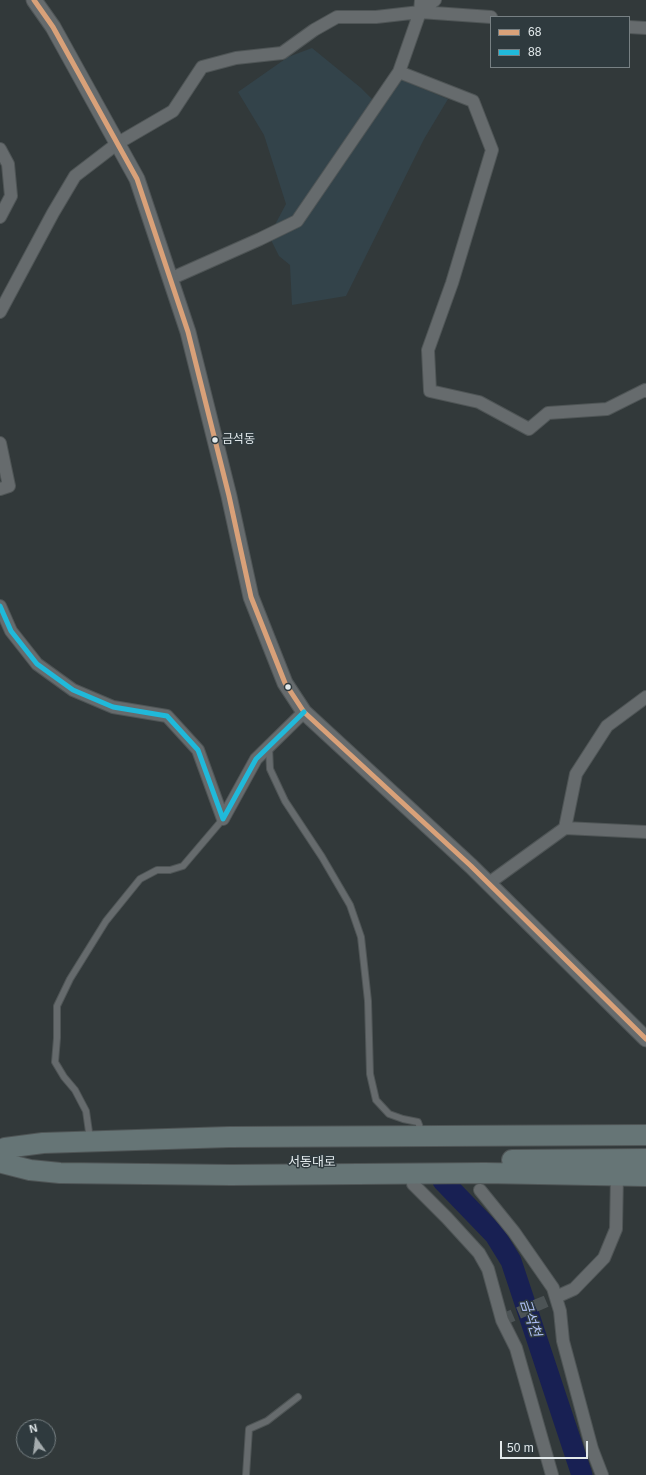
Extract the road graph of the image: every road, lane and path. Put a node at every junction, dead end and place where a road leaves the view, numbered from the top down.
1 (34, 0) edge
2 (435, 0) edge
3 (420, 6) edge
4 (490, 17) edge
5 (630, 27) edge
6 (646, 28) edge
7 (399, 72) junction
8 (118, 143) junction
9 (0, 149) edge
10 (0, 217) edge
11 (170, 279) junction
12 (0, 312) edge
13 (646, 391) edge
14 (0, 443) edge
15 (0, 489) edge
16 (0, 606) edge
17 (646, 697) edge
18 (304, 712) junction
19 (269, 746) junction
20 (223, 819) junction
21 (565, 828) junction
22 (646, 832) edge
23 (489, 883) junction
24 (646, 1039) edge
25 (646, 1135) edge
26 (423, 1136) junction
27 (90, 1142) junction
28 (646, 1146) edge
29 (4, 1156) junction
30 (646, 1159) edge
31 (620, 1161) junction
32 (646, 1176) edge
33 (413, 1184) dead end
34 (480, 1190) dead end
35 (556, 1297) junction
36 (298, 1397) dead end
37 (246, 1475) edge
38 (552, 1475) edge
39 (602, 1475) edge

1 - 8 street
2 - 3 street
3 - 4 street
3 - 7 street
3 - 8 street
5 - 6 street
7 - 11 street
7 - 13 street
8 - 11 street
8 - 12 street
9 - 10 street
11 - 18 street
14 - 15 street
16 - 20 street
17 - 21 street
18 - 19 street
18 - 23 street
19 - 20 street
19 - 26 lane
20 - 27 lane
21 - 22 street
21 - 23 street
23 - 24 street
25 - 26 highway
26 - 27 highway
27 - 29 highway
28 - 31 highway
29 - 31 highway, 서동대로
29 - 31 highway
30 - 31 highway
31 - 32 highway
31 - 35 street
33 - 38 street
34 - 35 street
35 - 39 street
36 - 37 lane

